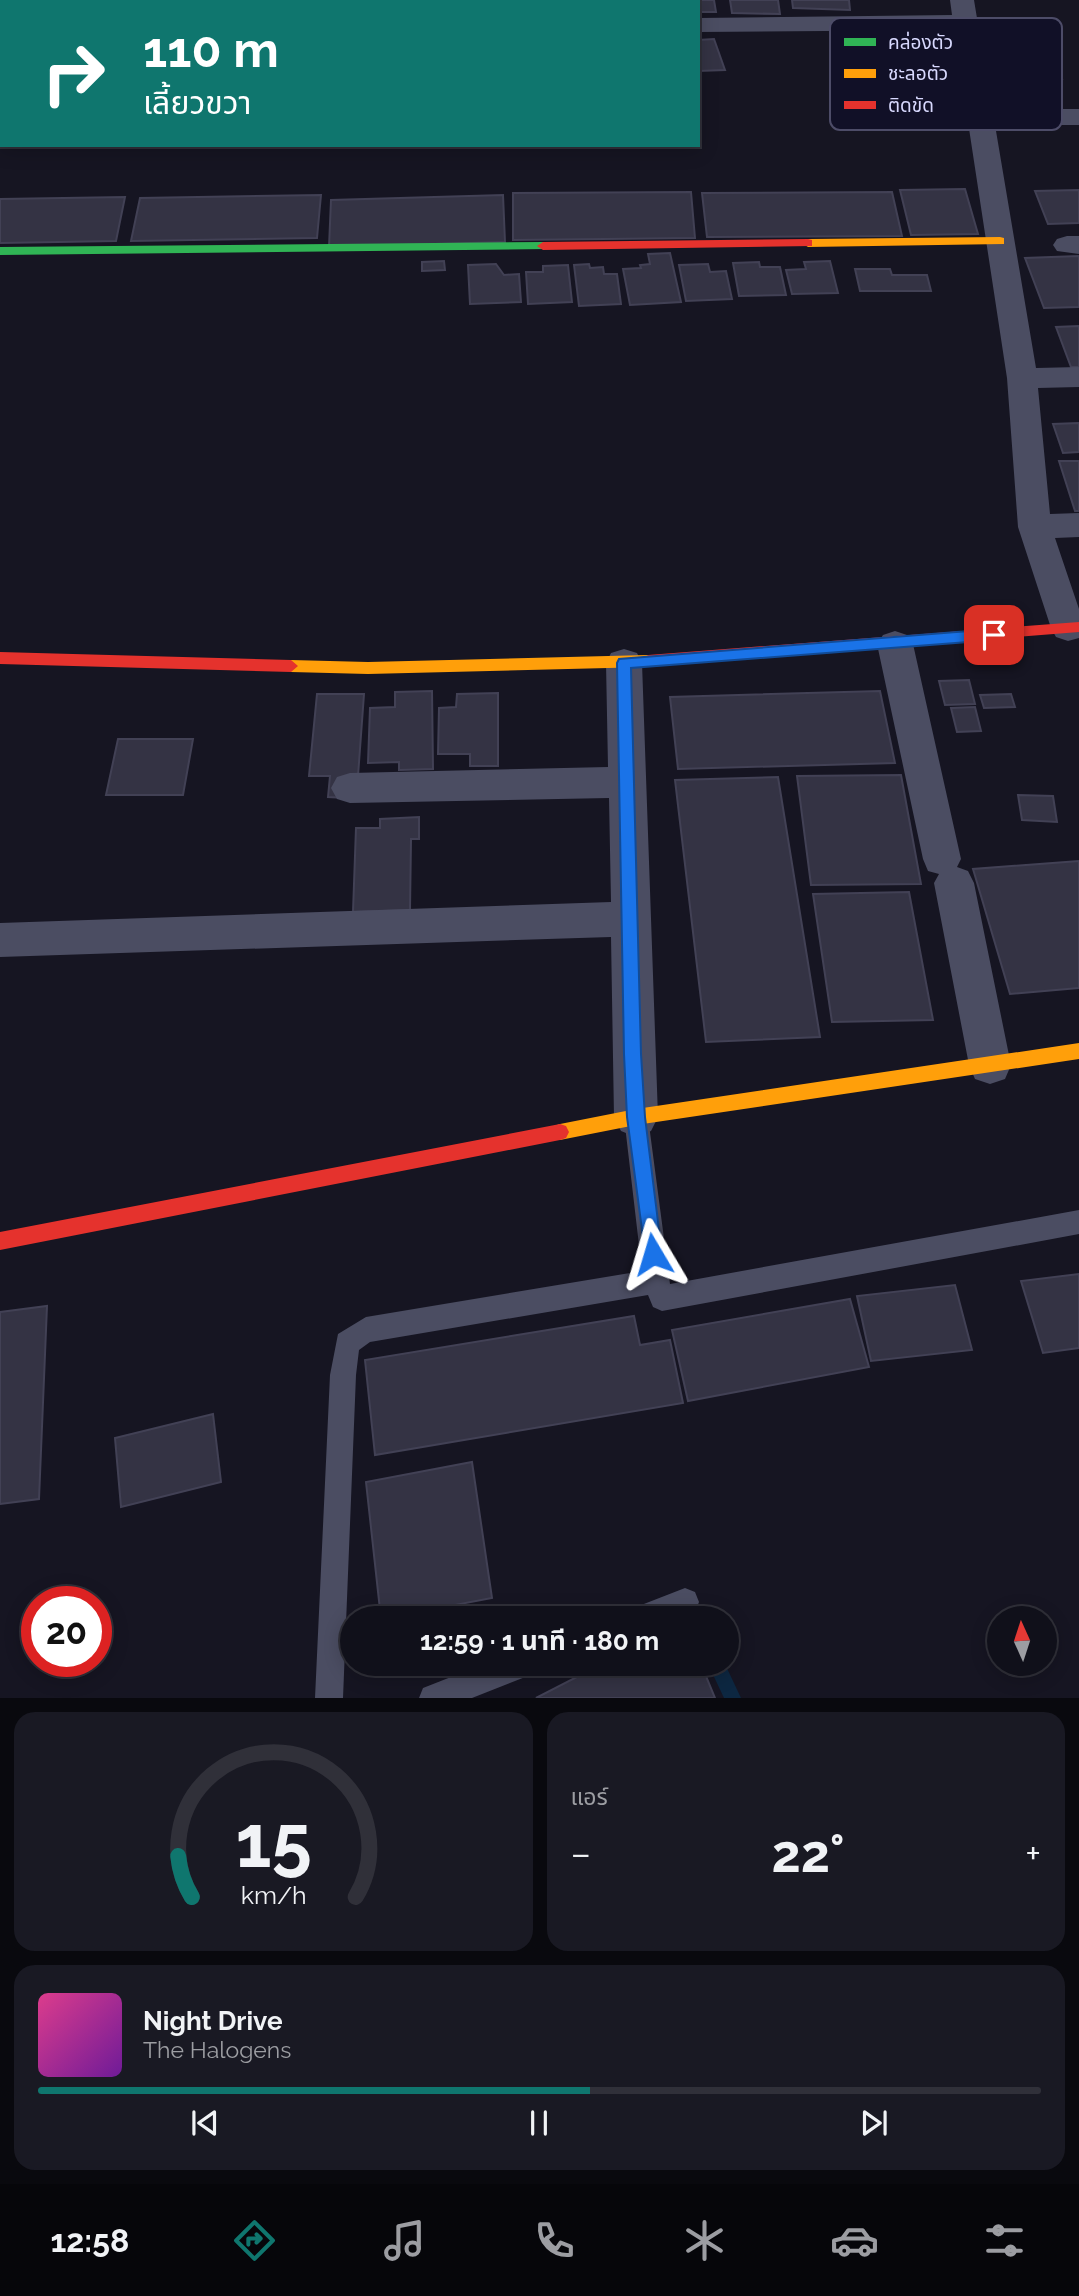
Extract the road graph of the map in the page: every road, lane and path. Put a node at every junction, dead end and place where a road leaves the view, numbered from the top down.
1 (965, 11) edge
2 (830, 18) edge
3 (832, 18) edge
4 (700, 25) edge
5 (983, 130) edge
6 (1000, 242) junction
7 (0, 251) edge
8 (1079, 377) edge
9 (1022, 378) junction
10 (1079, 525) edge
11 (1035, 527) junction
12 (1074, 628) edge
13 (895, 643) junction
14 (0, 658) edge
15 (624, 663) junction
16 (627, 782) junction
17 (351, 788) dead end
18 (630, 919) junction
19 (0, 940) edge
20 (1079, 1051) edge
21 (990, 1065) junction
22 (636, 1117) junction
23 (1079, 1222) edge
24 (0, 1241) edge
25 (656, 1281) junction
26 (685, 1602) dead end
27 (675, 1606) edge
28 (491, 1676) edge
29 (329, 1698) edge
30 (433, 1698) edge

1 - 3 street
2 - 4 street
5 - 6 street
6 - 7 street
6 - 9 street
8 - 9 street
9 - 11 street
10 - 11 street
11 - 12 street
12 - 13 street
13 - 15 street
13 - 21 street
14 - 15 street
15 - 16 street
16 - 17 street
16 - 18 street
18 - 19 street
18 - 22 street
20 - 21 street
21 - 22 street
22 - 24 street
22 - 25 lane
23 - 25 lane
25 - 29 lane
26 - 27 lane
28 - 30 lane

